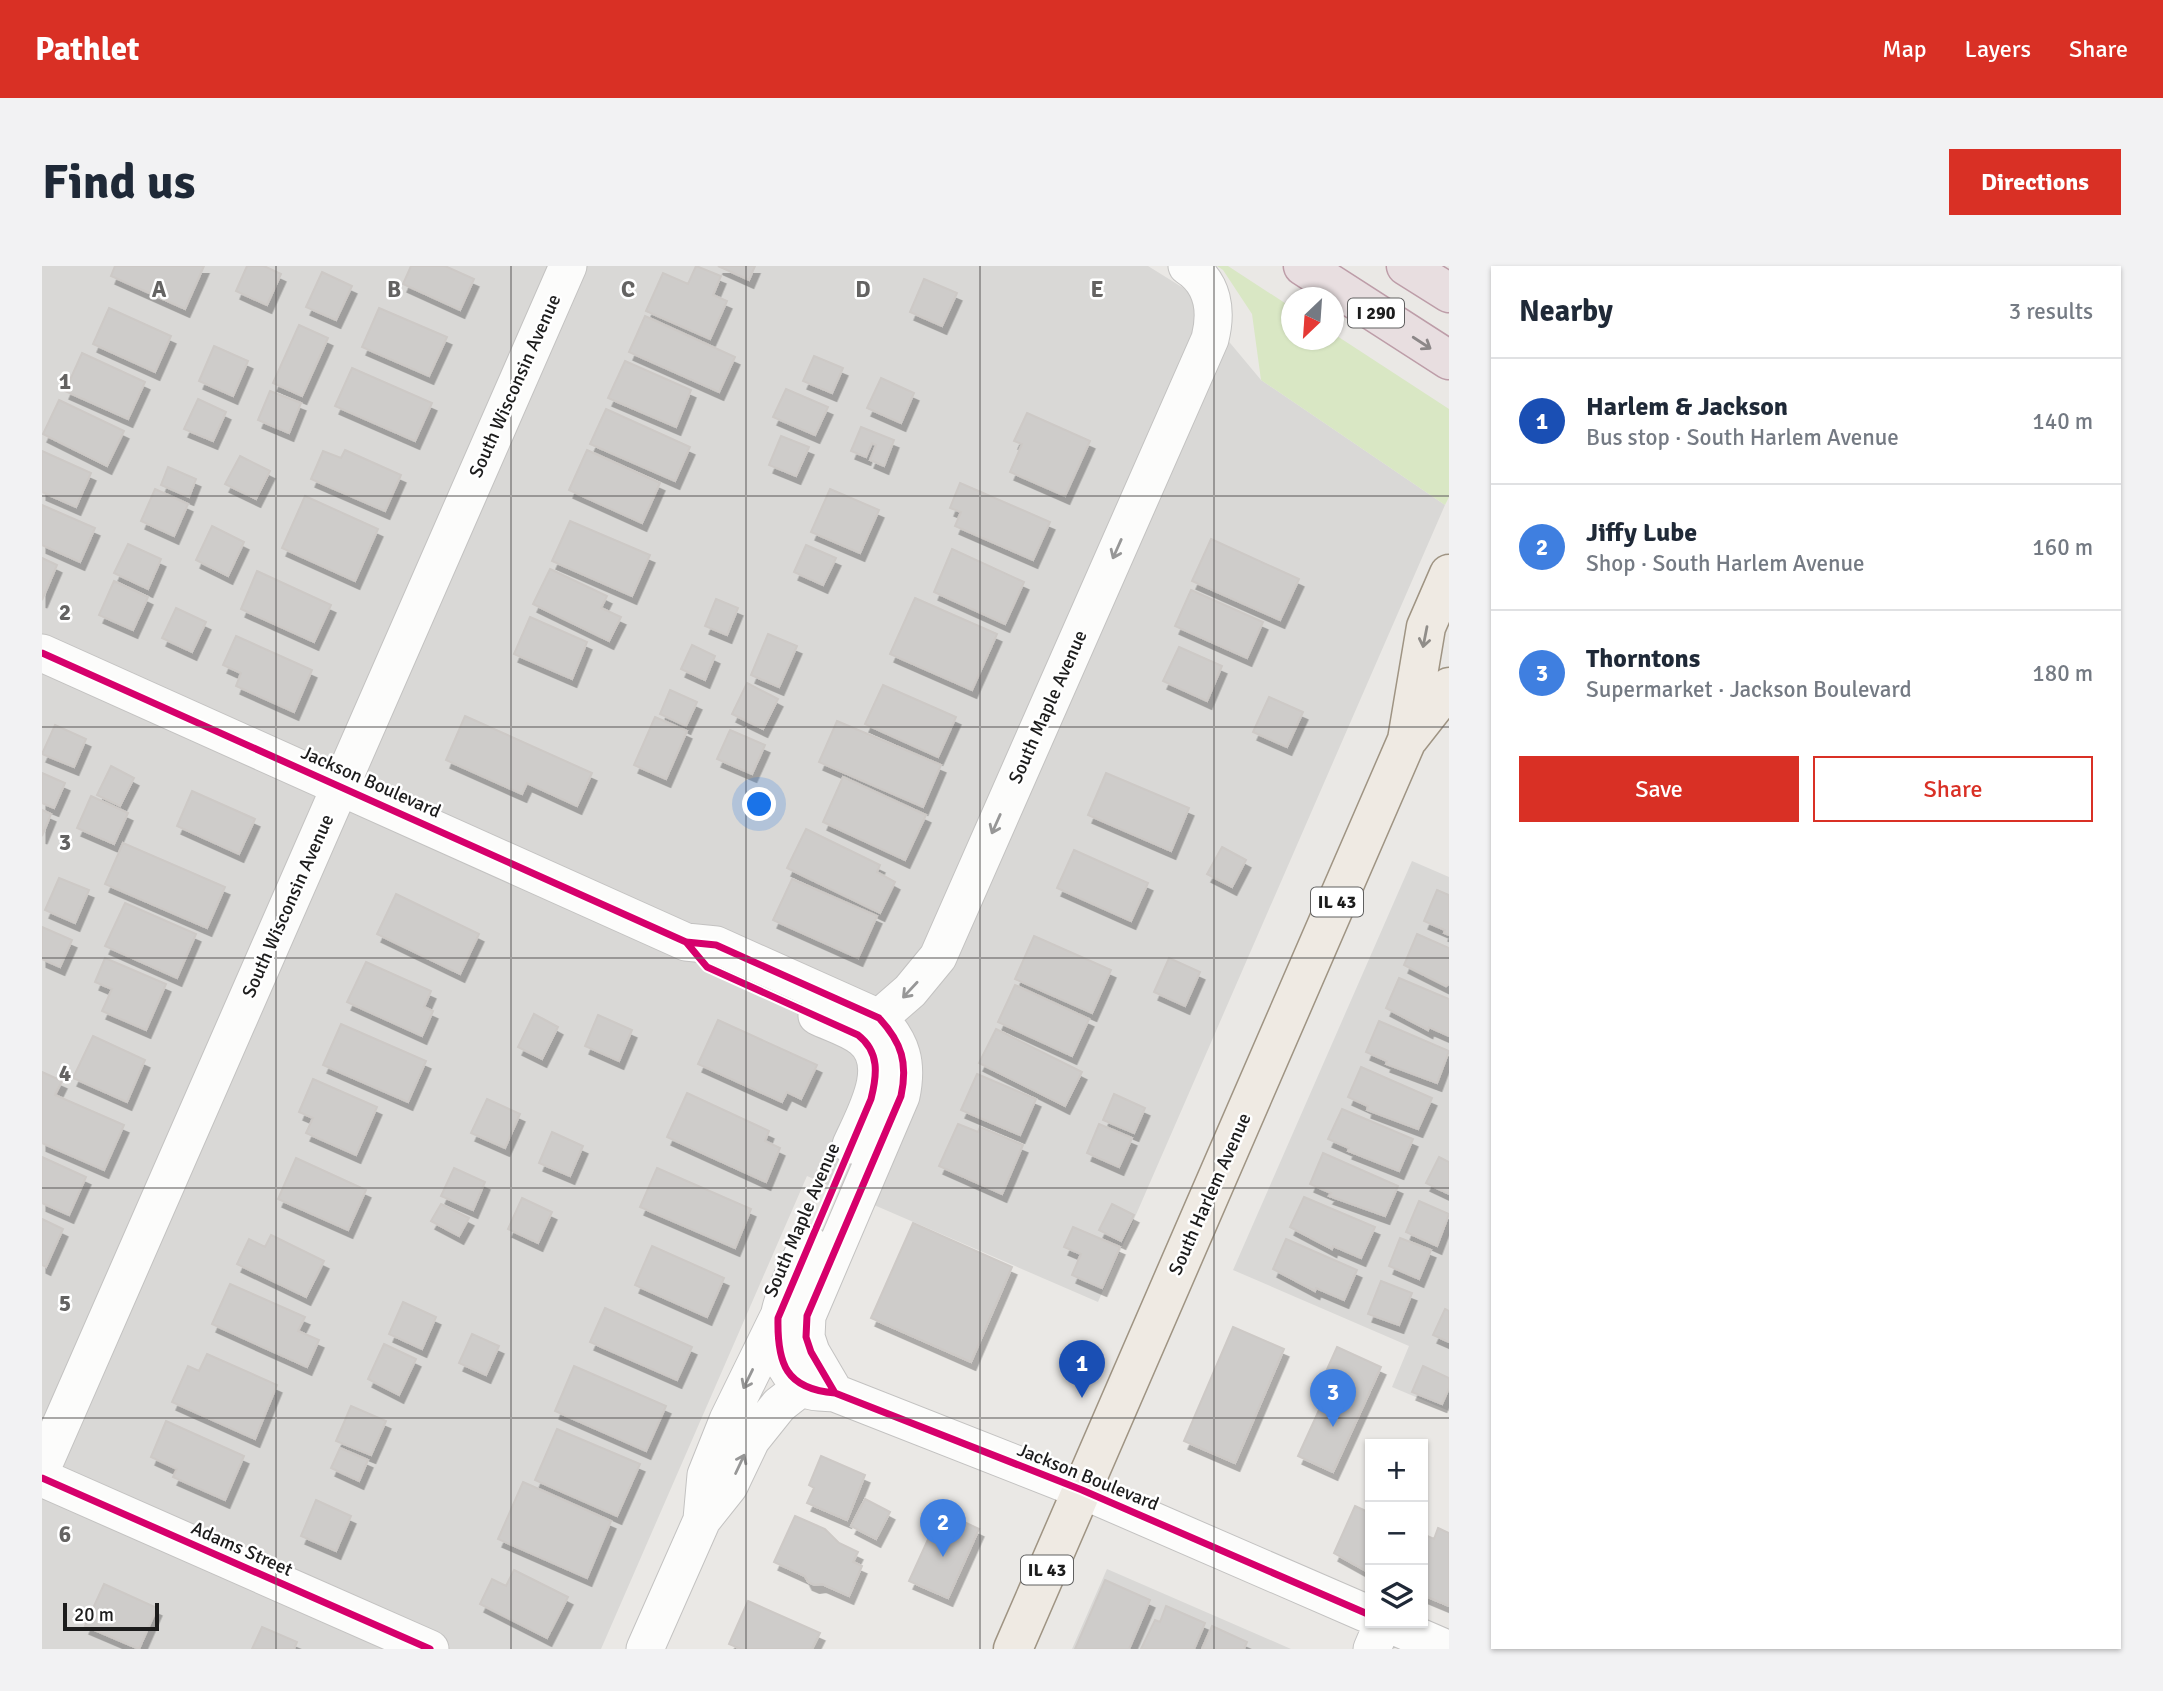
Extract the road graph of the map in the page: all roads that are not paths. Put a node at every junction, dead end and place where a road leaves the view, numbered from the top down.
1 (568, 266) edge
2 (1187, 266) edge
3 (1303, 266) edge
4 (1406, 266) edge
5 (1449, 293) edge
6 (1449, 360) edge
7 (1449, 574) edge
8 (42, 653) edge
9 (1449, 687) edge
10 (1407, 740) junction
11 (341, 785) junction
12 (868, 1026) junction
13 (778, 1318) junction
14 (816, 1377) junction
15 (42, 1468) edge
16 (42, 1478) edge
17 (1082, 1490) junction
18 (702, 1520) junction
19 (1365, 1613) edge
20 (1382, 1628) edge
21 (1397, 1628) edge
22 (430, 1649) edge
23 (645, 1649) edge
24 (1013, 1649) edge
25 (1372, 1649) edge
26 (1447, 1649) edge

1 - 11 street, South Wisconsin Avenue
2 -> 12 street, South Maple Avenue
3 -> 6 highway, I 290
4 - 5 highway
7 -> 10 main road, South Harlem Avenue / IL 43
8 - 11 street, Jackson Boulevard
9 - 10 main road, South Harlem Avenue / IL 43
10 - 17 main road, South Harlem Avenue / IL 43
11 - 12 street, Jackson Boulevard
11 - 15 street, South Wisconsin Avenue
12 - 13 street, South Maple Avenue
12 - 14 street, South Maple Avenue
13 - 14 street, South Maple Avenue
13 -> 18 street, South Maple Avenue
14 - 17 street, Jackson Boulevard
18 -> 14 street, South Maple Avenue
16 - 22 street, Adams Street
17 - 19 street, Jackson Boulevard
17 - 24 main road, South Harlem Avenue / IL 43
18 - 23 street, South Maple Avenue
20 - 25 street
21 - 26 street

